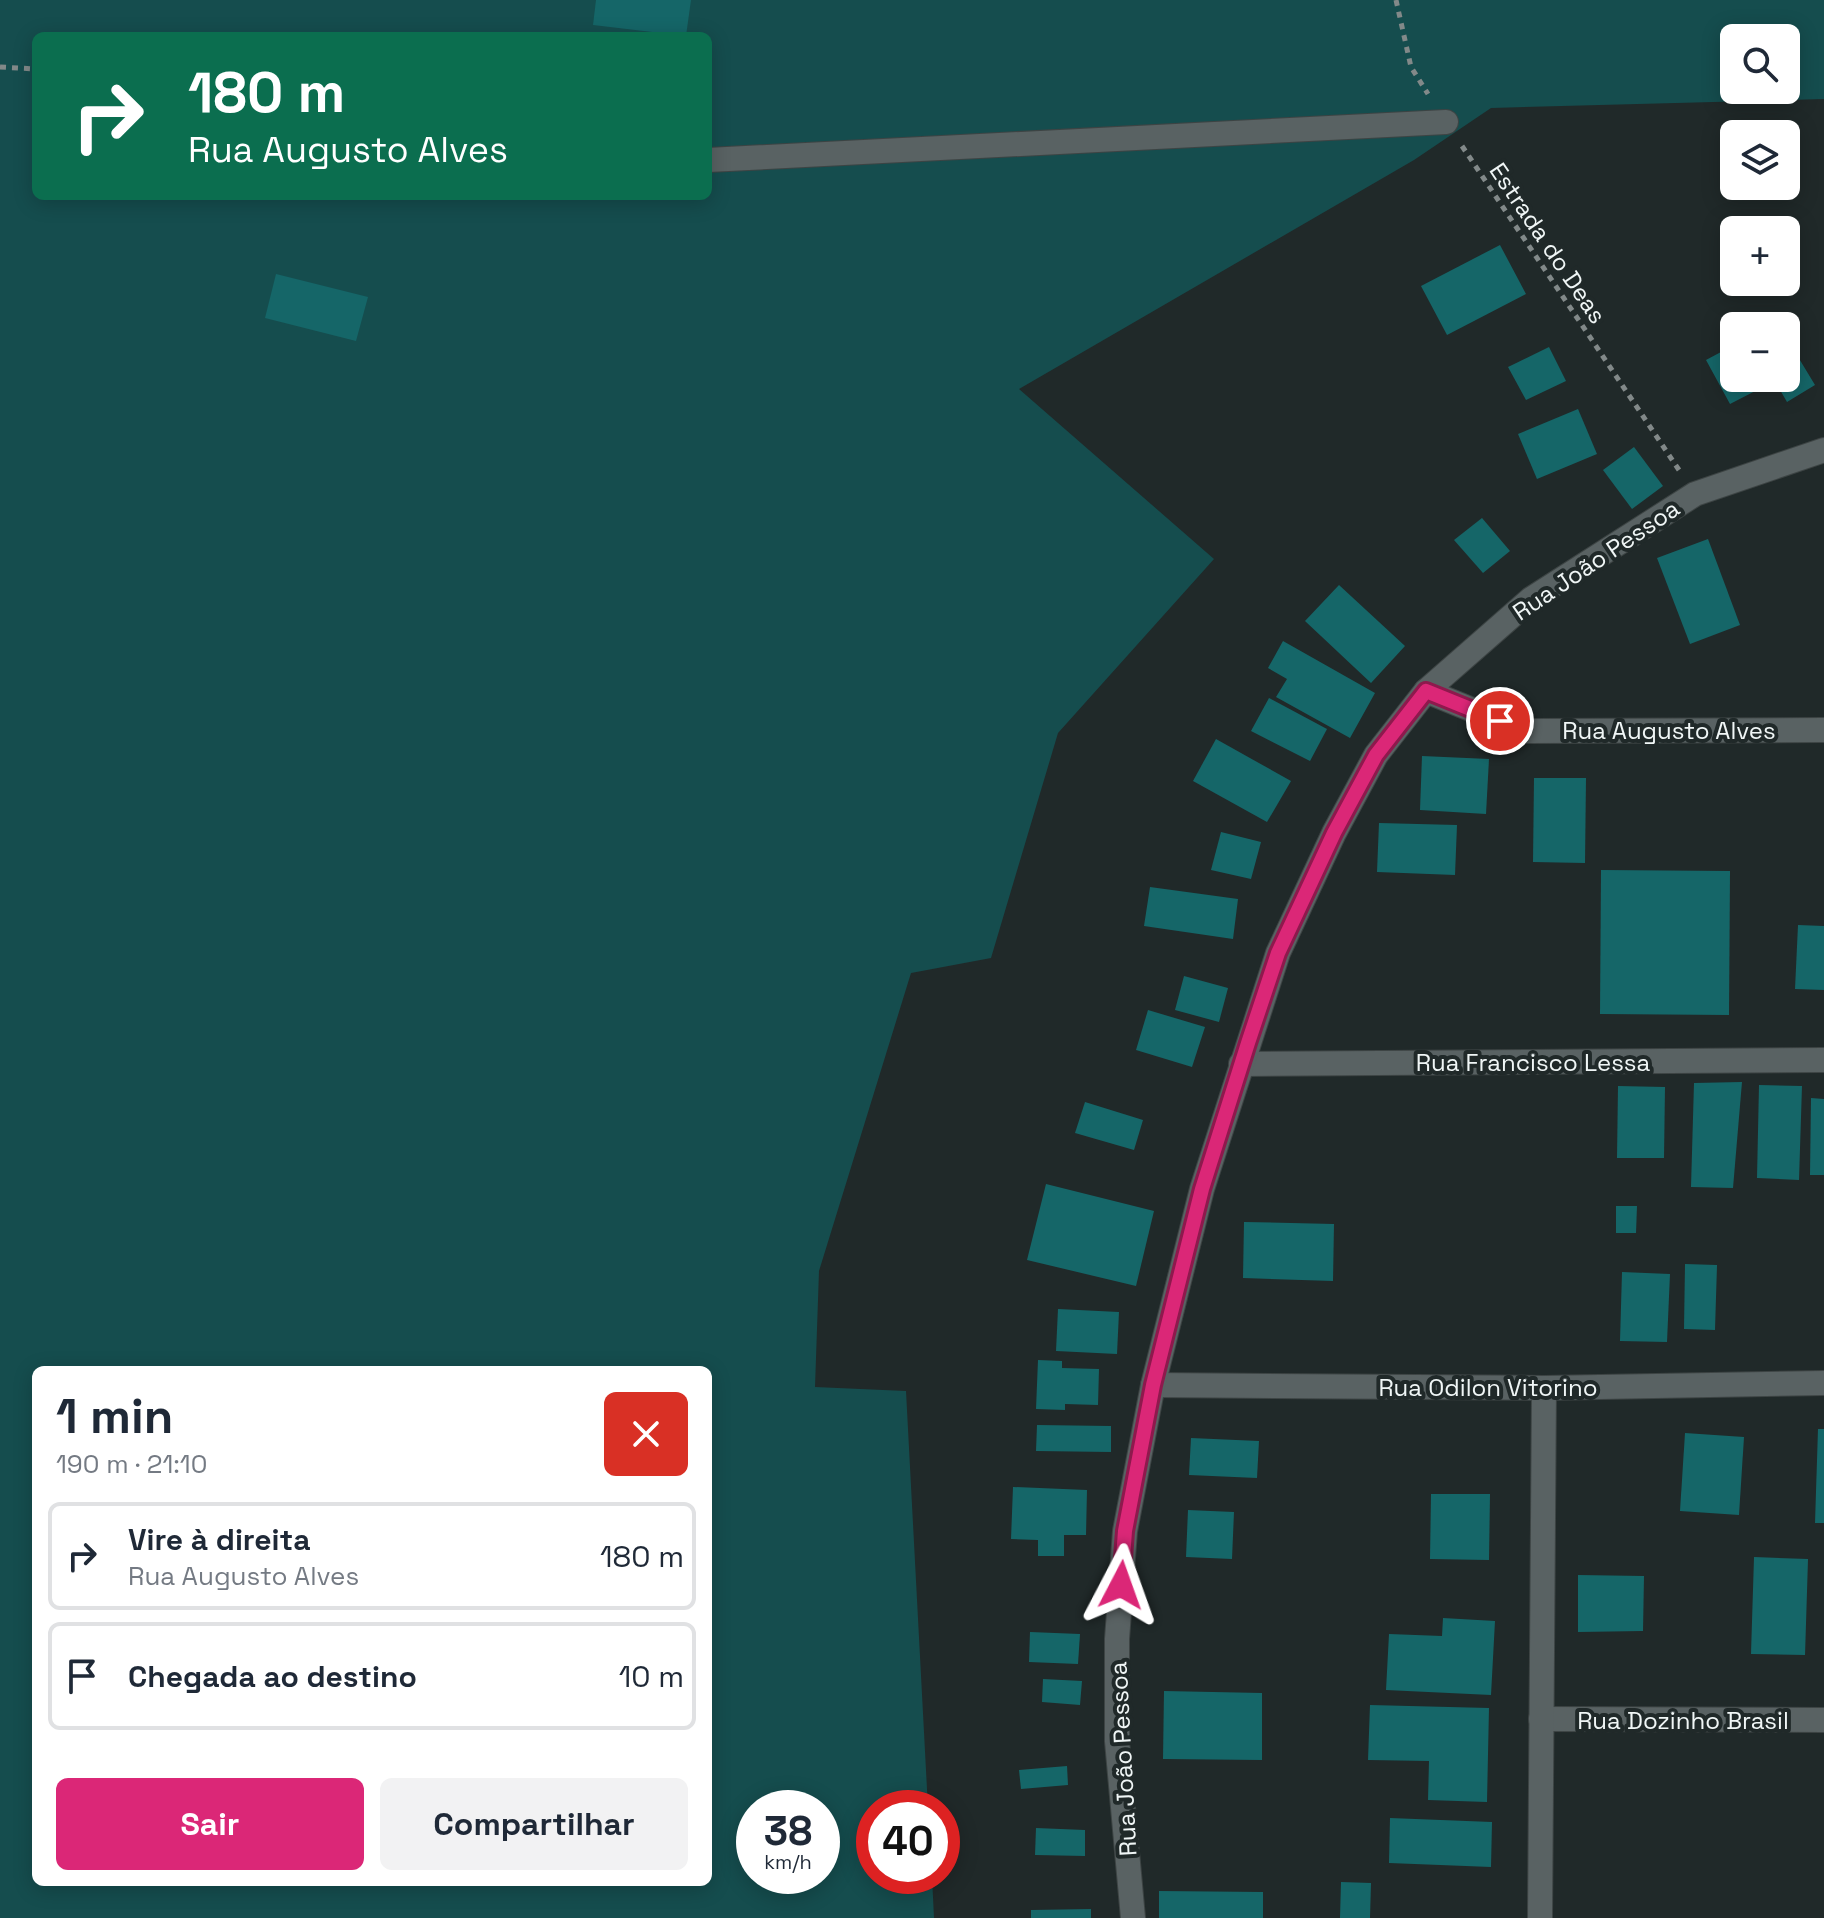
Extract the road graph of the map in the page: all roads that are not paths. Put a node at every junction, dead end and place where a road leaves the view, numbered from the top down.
1 (1446, 122) road end
2 (712, 160) edge
3 (1824, 450) edge
4 (1426, 691) junction
5 (1824, 730) edge
6 (1824, 1060) edge
7 (1241, 1064) junction
8 (1824, 1383) edge
9 (1153, 1385) junction
10 (1544, 1388) junction
11 (1541, 1719) junction
12 (1824, 1720) edge
13 (1133, 1918) edge
14 (1540, 1918) edge

1 - 2 street
3 - 4 street, Rua João Pessoa
4 - 5 street, Rua Augusto Alves
4 - 7 street, Rua João Pessoa
6 - 7 street, Rua Francisco Lessa
7 - 9 street, Rua João Pessoa
8 - 10 street, Rua Odilon Vitorino
9 - 10 street, Rua Odilon Vitorino
9 - 13 street, Rua João Pessoa
10 - 11 street
11 - 12 street, Rua Dozinho Brasil
11 - 14 street

